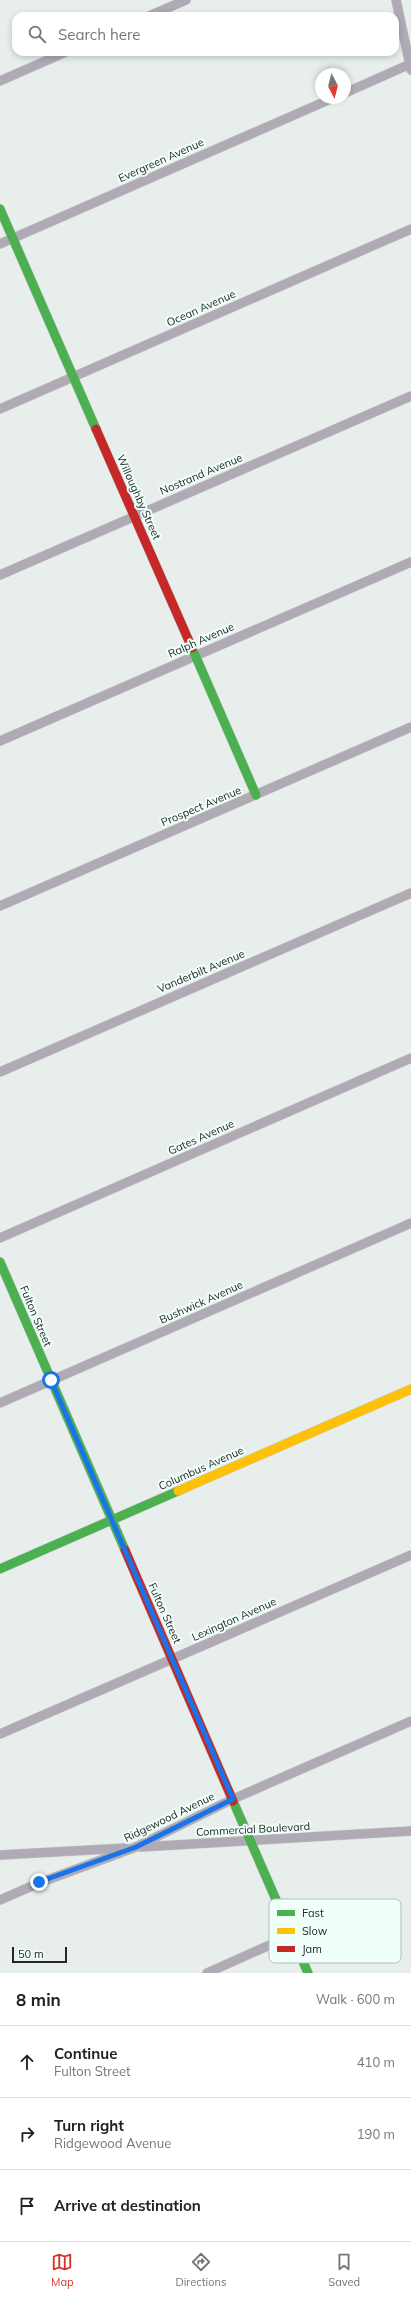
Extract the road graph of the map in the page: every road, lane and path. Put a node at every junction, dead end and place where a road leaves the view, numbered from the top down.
1 (186, 0) edge
2 (396, 0) edge
3 (158, 12) edge
4 (399, 12) edge
5 (399, 14) edge
6 (57, 56) edge
7 (410, 67) edge
8 (0, 81) edge
9 (351, 91) edge
10 (319, 104) edge
11 (0, 209) edge
12 (411, 229) edge
13 (13, 238) junction
14 (0, 244) edge
15 (73, 377) junction
16 (411, 396) edge
17 (0, 409) edge
18 (134, 516) junction
19 (411, 562) edge
20 (0, 575) edge
21 (195, 656) junction
22 (411, 727) edge
23 (0, 741) edge
24 (256, 795) junction
25 (411, 893) edge
26 (0, 906) edge
27 (411, 1058) edge
28 (0, 1072) edge
29 (411, 1223) edge
30 (0, 1238) edge
31 (0, 1262) edge
32 (51, 1380) junction
33 (411, 1389) edge
34 (0, 1403) edge
35 (112, 1520) junction
36 (411, 1554) edge
37 (0, 1568) edge
38 (172, 1659) junction
39 (411, 1720) edge
40 (0, 1734) edge
41 (233, 1799) junction
42 (411, 1831) edge
43 (249, 1841) junction
44 (136, 1847) junction
45 (0, 1855) edge
46 (276, 1899) edge
47 (0, 1900) edge
48 (269, 1945) edge
49 (304, 1963) edge
50 (207, 1973) edge
51 (308, 1973) edge

1 - 3 street
2 - 4 street
5 - 7 street
6 - 8 street
7 - 9 street
10 - 13 street, Evergreen Avenue
11 - 13 street, Willoughby Street
12 - 15 street, Ocean Avenue
13 - 14 street, Evergreen Avenue
13 - 15 street, Willoughby Street
15 - 17 street, Ocean Avenue
15 - 18 street, Willoughby Street
16 - 18 street, Nostrand Avenue
18 - 20 street, Nostrand Avenue
18 - 21 street, Willoughby Street
19 - 21 street, Ralph Avenue
21 - 23 street, Ralph Avenue
21 - 24 street, Willoughby Street
22 - 24 street, Prospect Avenue
24 - 26 street, Prospect Avenue
25 - 28 street, Vanderbilt Avenue
27 - 30 street, Gates Avenue
29 - 32 street, Bushwick Avenue
31 - 32 street, Fulton Street
32 - 34 street, Bushwick Avenue
32 - 35 street, Fulton Street
33 - 35 street, Columbus Avenue
35 - 37 street, Columbus Avenue
35 - 38 street, Fulton Street
36 - 38 street, Lexington Avenue
38 - 40 street, Lexington Avenue
38 - 41 street, Fulton Street
39 - 41 street, Ridgewood Avenue
41 - 43 street, Fulton Street
41 - 44 street, Ridgewood Avenue
42 - 43 street, Commercial Boulevard
43 - 44 street, Commercial Boulevard
43 - 46 street, Fulton Street
44 - 45 street, Commercial Boulevard
44 - 47 street, Ridgewood Avenue
48 - 50 street
49 - 51 street, Fulton Street

